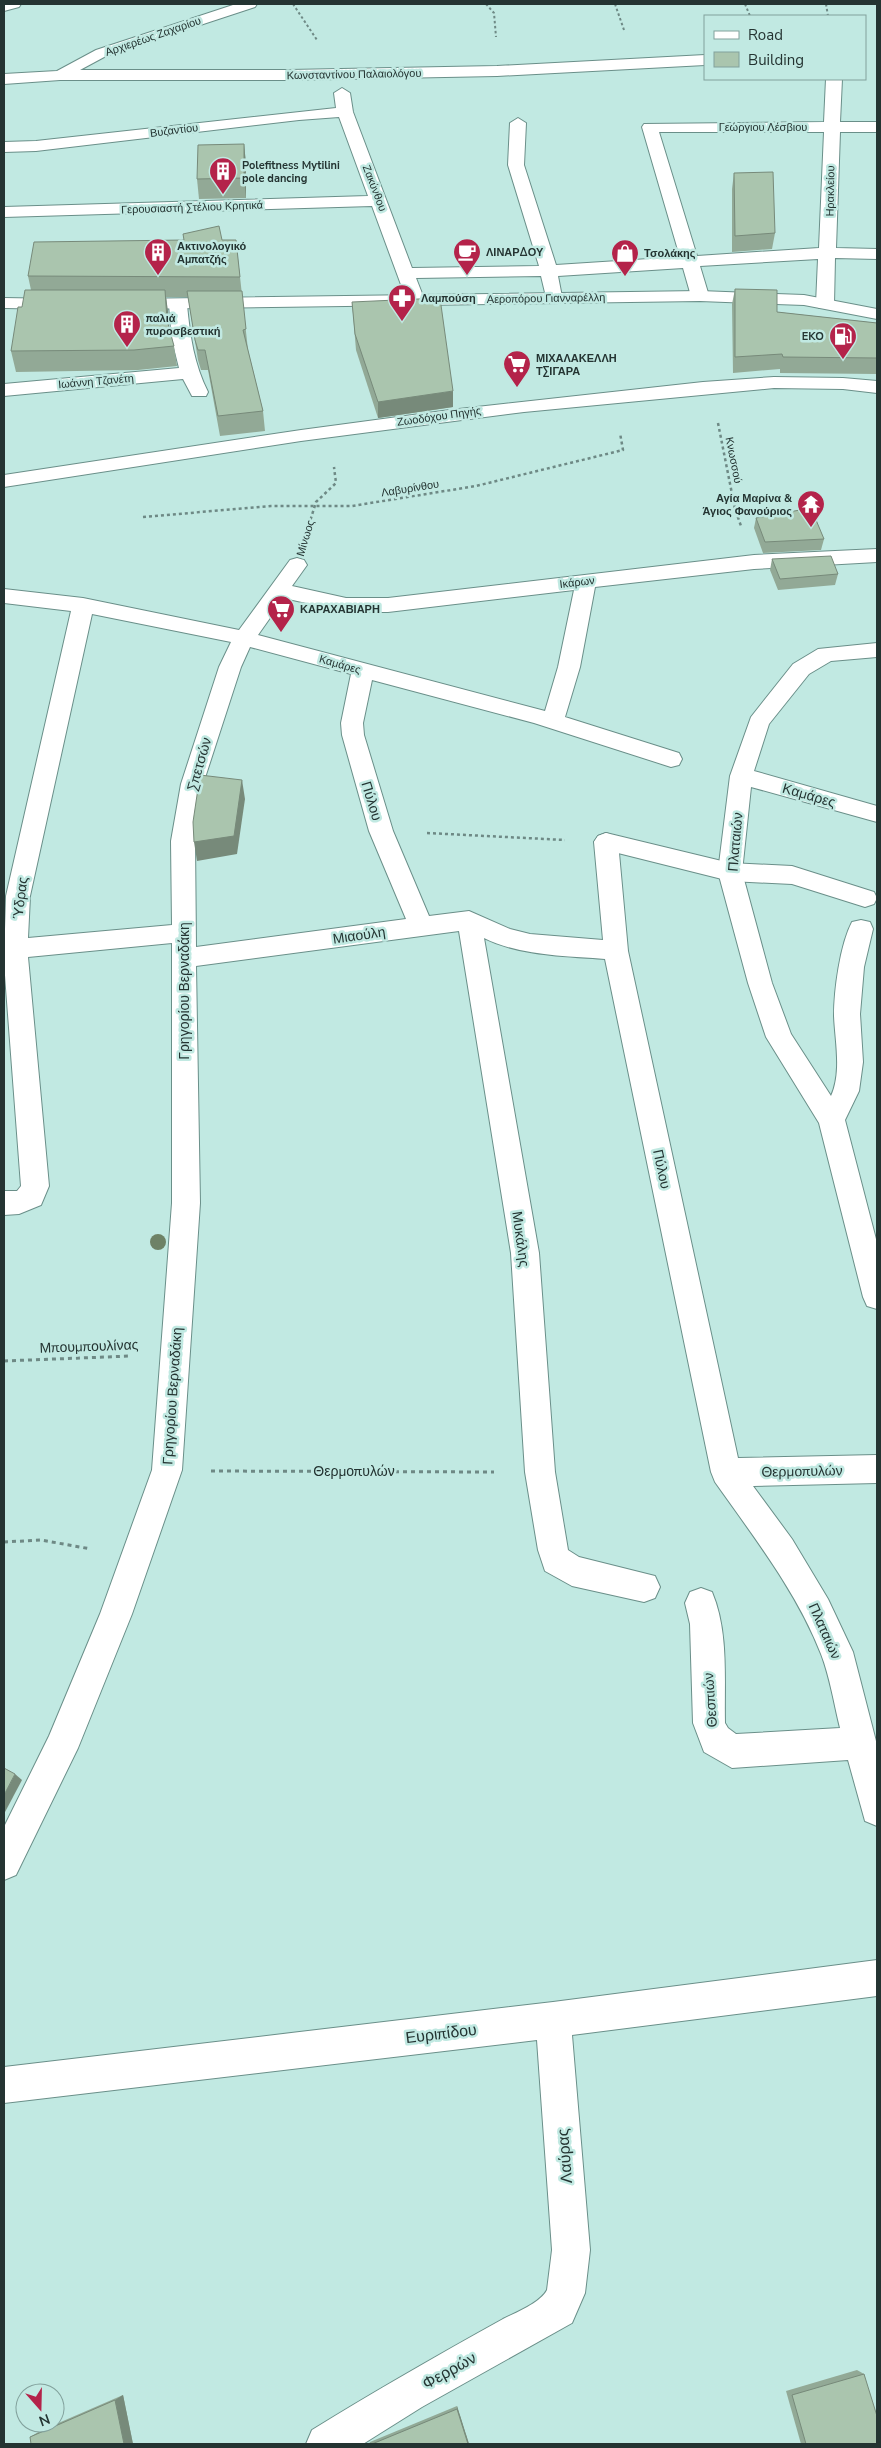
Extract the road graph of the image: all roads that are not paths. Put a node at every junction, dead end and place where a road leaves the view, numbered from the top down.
1 (14, 4) edge
2 (250, 4) edge
3 (4, 7) edge
4 (704, 60) edge
5 (339, 74) junction
6 (60, 75) junction
7 (4, 79) edge
8 (834, 80) edge
9 (345, 112) junction
10 (518, 123) dead end
11 (831, 127) junction
12 (877, 127) edge
13 (4, 147) edge
14 (380, 201) junction
15 (4, 212) edge
16 (828, 253) junction
17 (877, 254) edge
18 (689, 262) junction
19 (549, 271) junction
20 (406, 273) junction
21 (700, 296) junction
22 (554, 297) junction
23 (416, 301) junction
24 (4, 303) edge
25 (81, 304) edge
26 (110, 304) edge
27 (825, 304) junction
28 (178, 305) junction
29 (877, 314) edge
30 (188, 373) junction
31 (877, 387) edge
32 (4, 390) edge
33 (199, 392) dead end
34 (4, 481) edge
35 (877, 555) edge
36 (297, 564) road end
37 (586, 581) junction
38 (279, 590) junction
39 (4, 596) edge
40 (83, 605) junction
41 (244, 638) junction
42 (877, 650) edge
43 (363, 671) junction
44 (553, 722) junction
45 (671, 759) dead end
46 (741, 776) junction
47 (877, 814) edge
48 (730, 872) junction
49 (11, 896) edge
50 (183, 896) joint
51 (865, 898) dead end
52 (469, 920) junction
53 (420, 926) junction
54 (861, 928) dead end
55 (184, 945) junction
56 (15, 949) junction
57 (616, 951) junction
58 (832, 1120) junction
59 (4, 1203) edge
60 (877, 1297) edge
61 (877, 1469) edge
62 (726, 1472) junction
63 (644, 1587) dead end
64 (701, 1603) dead end
65 (859, 1743) junction
66 (877, 1809) edge
67 (4, 1863) edge
68 (877, 1978) edge
69 (553, 2020) junction
70 (4, 2085) edge
71 (566, 2293) joint
72 (326, 2444) edge

1 - 3 street
2 - 6 street, Αρχιερέως Ζαχαρίου
4 - 5 street, Κωνσταντίνου Παλαιολόγου
5 - 6 street, Κωνσταντίνου Παλαιολόγου
5 - 9 street, Ζακύνθου
6 - 7 street, Κωνσταντίνου Παλαιολόγου
8 - 11 street, Ηρακλείου
9 - 13 street, Βυζαντίου
9 - 14 street, Ζακύνθου
10 - 19 street
11 - 12 street, Γεώργιου Λέσβιου
11 - 16 street, Ηρακλείου
11 - 18 street, Γεώργιου Λέσβιου
14 - 15 street, Γερουσιαστή Στέλιου Κρητικά
14 - 20 street, Ζακύνθου
16 - 17 street
16 - 18 street
16 - 27 street, Ηρακλείου
18 - 19 street
18 - 21 street
19 - 20 street
19 - 22 street
20 - 23 street, Ζακύνθου
21 - 22 street, Αεροπόρου Γιανναρέλλη
21 - 27 street, Αεροπόρου Γιανναρέλλη
22 - 23 street, Αεροπόρου Γιανναρέλλη
23 - 28 street, Αεροπόρου Γιανναρέλλη
24 - 25 street
26 - 28 street, Αεροπόρου Γιανναρέλλη
27 - 29 street, Αεροπόρου Γιανναρέλλη
28 - 30 street
30 - 32 street, Ιωάννη Τζανέτη
30 - 33 street
31 - 34 street, Ζωοδόχου Πηγής
35 - 37 street, Ικάρων
36 - 38 street, Μίνωος
37 - 38 street, Ικάρων
37 - 44 street
38 - 41 street, Μίνωος
39 - 40 street, Καμάρες
40 - 41 street, Καμάρες
40 - 49 street, Ύδρας
41 - 43 street, Καμάρες
41 - 50 street, Σπετσών
42 - 46 street, Πλαταιών
43 - 44 street, Καμάρες
43 - 53 street, Πύλου
44 - 45 street, Καμάρες
46 - 47 street, Καμάρες
46 - 48 street, Πλαταιών
48 - 51 street
48 - 57 street, Πύλου
48 - 58 street, Πλαταιών
49 - 56 street, Ύδρας
50 - 55 street, Γρηγορίου Βερναδάκη
52 - 53 street, Μιαούλη
52 - 57 street
52 - 63 street, Μυκάλης
53 - 55 street, Μιαούλη
54 - 58 street
55 - 56 street, Μιαούλη
55 - 67 street, Γρηγορίου Βερναδάκη
56 - 59 street, Ύδρας
57 - 62 street, Πύλου
58 - 60 street, Πλαταιών
61 - 62 street, Θερμοπυλών
62 - 65 street, Πλαταιών
64 - 65 street, Θεσπιών
65 - 66 street, Πλαταιών
68 - 69 street, Ευριπίδου
69 - 70 street, Ευριπίδου
69 - 71 street, Λαύρας
71 - 72 street, Φερρών

